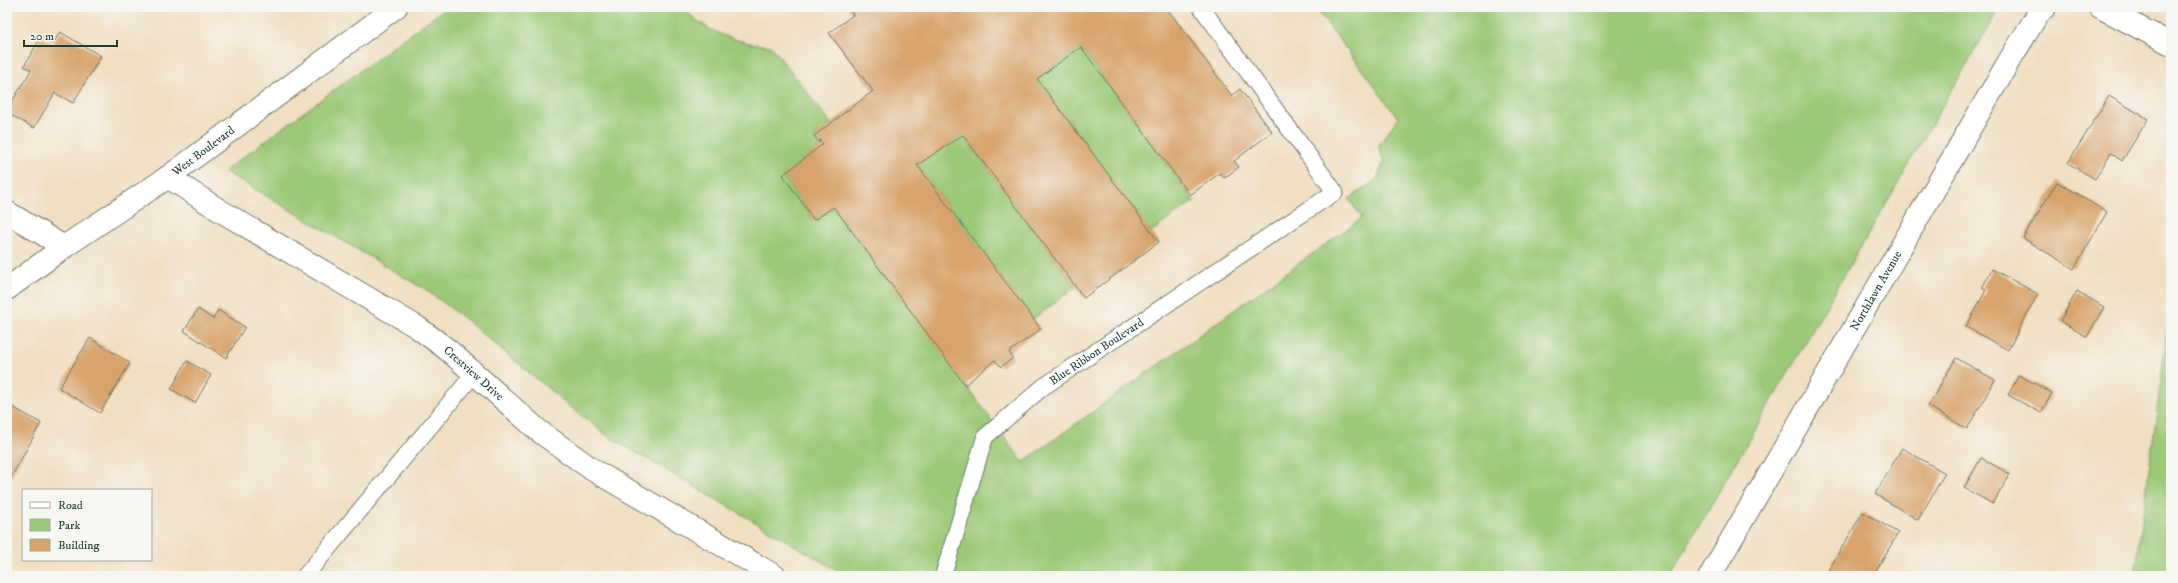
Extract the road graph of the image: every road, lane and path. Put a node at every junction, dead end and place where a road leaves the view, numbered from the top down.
1 (396, 7) edge
2 (1201, 7) edge
3 (2045, 7) edge
4 (2100, 7) edge
5 (2171, 44) edge
6 (168, 177) junction
7 (7, 212) edge
8 (64, 247) junction
9 (7, 289) edge
10 (474, 374) junction
11 (305, 576) edge
12 (775, 576) edge
13 (942, 576) edge
14 (1710, 576) edge

1 - 6 street, West Boulevard
2 - 13 lane, Blue Ribbon Boulevard
3 - 14 street, Northlawn Avenue
4 - 5 street
6 - 8 street, West Boulevard
6 - 10 street, Crestview Drive
7 - 8 street
8 - 9 street, West Boulevard
10 - 11 lane
10 - 12 street, Crestview Drive

